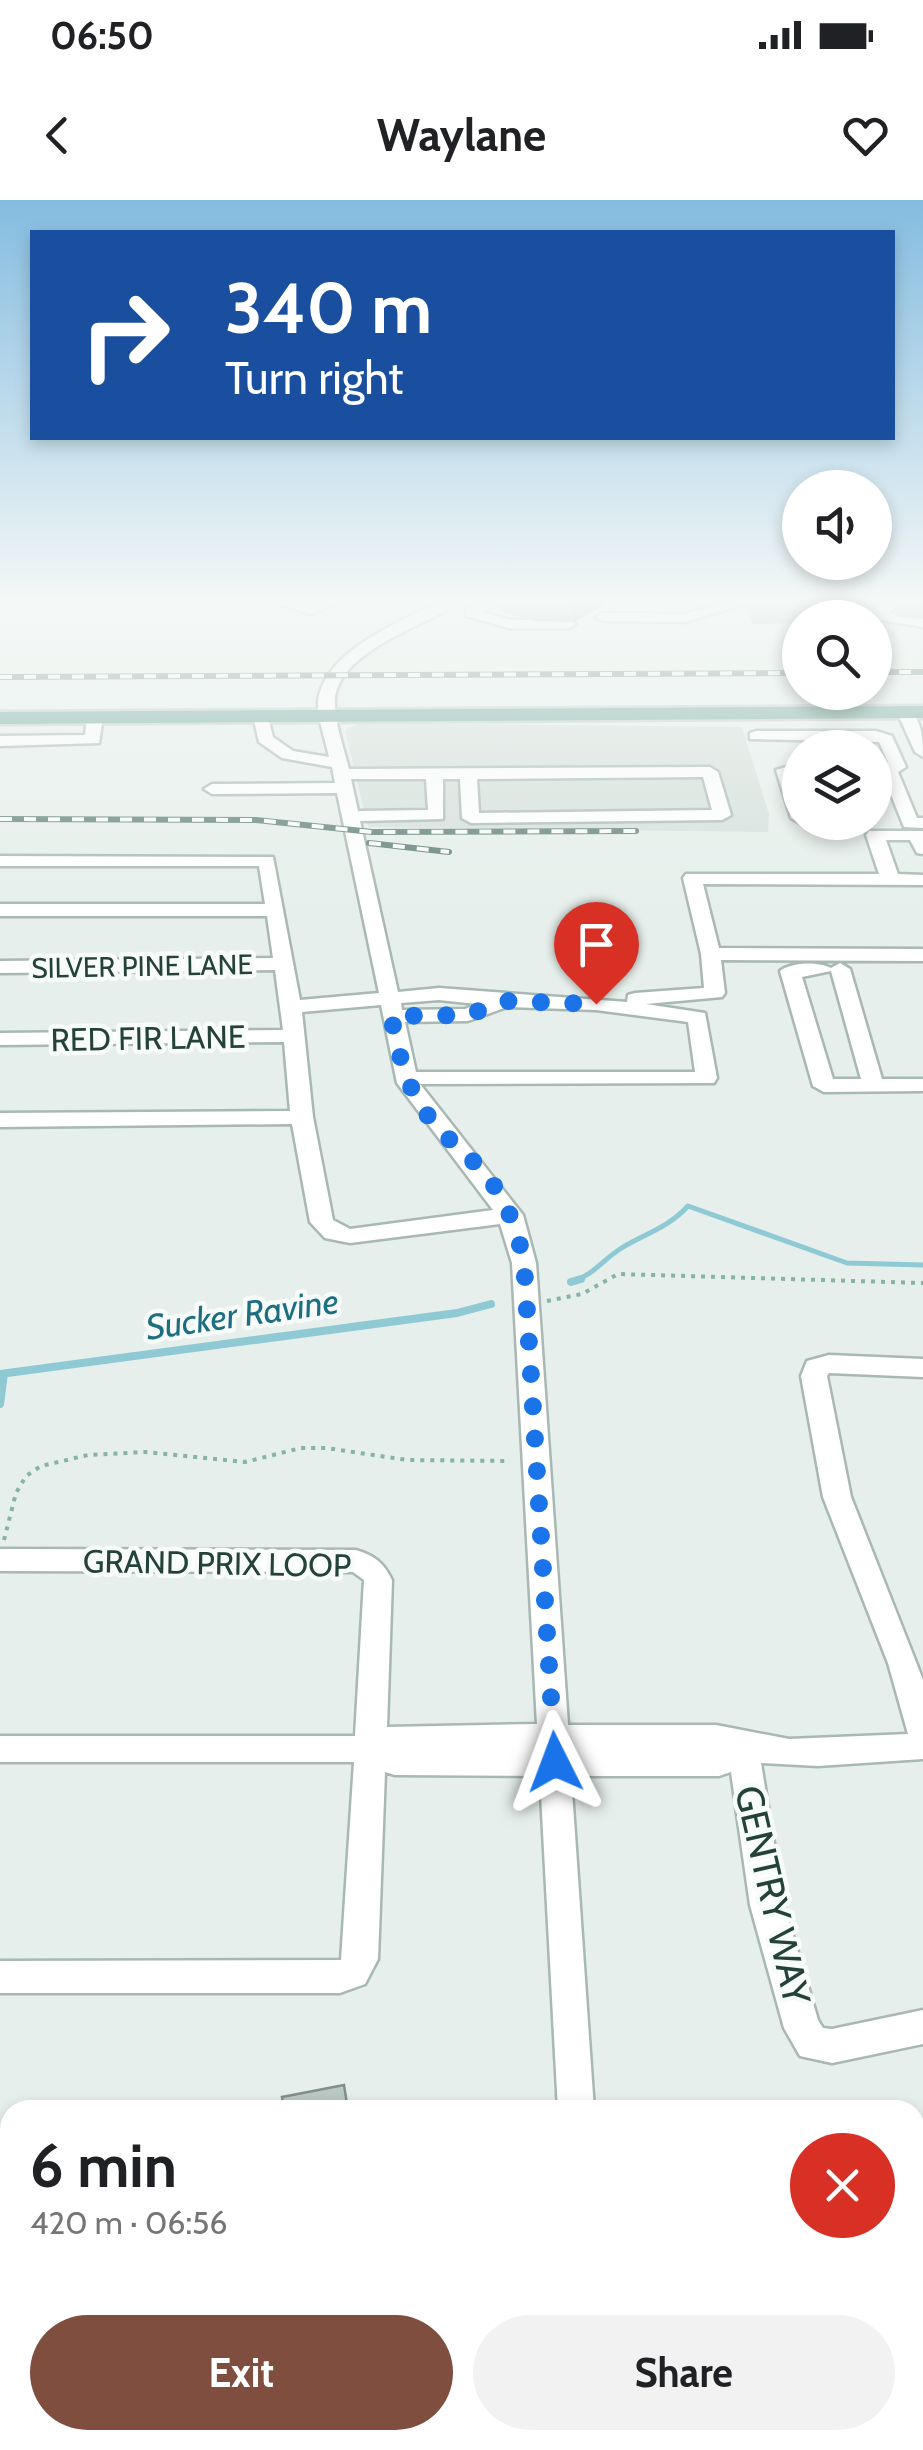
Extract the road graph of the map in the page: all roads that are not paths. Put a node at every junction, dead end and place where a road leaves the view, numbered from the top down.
1 (327, 705) edge
2 (914, 712) edge
3 (772, 713) junction
4 (261, 716) junction
5 (328, 716) junction
6 (95, 717) junction
7 (0, 718) edge
8 (756, 736) dead end
9 (780, 736) joint
10 (0, 741) edge
11 (923, 751) edge
12 (892, 767) edge
13 (923, 767) edge
14 (434, 774) junction
15 (468, 774) junction
16 (339, 775) junction
17 (892, 779) edge
18 (212, 789) dead end
19 (588, 795) junction
20 (348, 816) junction
21 (923, 823) edge
22 (923, 850) edge
23 (0, 861) edge
24 (890, 879) junction
25 (923, 880) edge
26 (0, 910) edge
27 (275, 910) junction
28 (711, 954) junction
29 (923, 954) edge
30 (285, 964) junction
31 (923, 966) edge
32 (0, 967) edge
33 (840, 970) junction
34 (596, 1004) junction
35 (390, 1006) junction
36 (292, 1007) junction
37 (296, 1036) junction
38 (0, 1039) edge
39 (406, 1078) junction
40 (873, 1085) junction
41 (923, 1085) edge
42 (302, 1118) junction
43 (0, 1120) edge
44 (511, 1216) junction
45 (923, 1368) edge
46 (0, 1560) edge
47 (923, 1733) edge
48 (923, 1746) edge
49 (0, 1749) edge
50 (370, 1750) junction
51 (554, 1750) junction
52 (743, 1750) junction
53 (0, 1976) edge
54 (923, 2027) edge
55 (575, 2100) edge

1 - 5 street
2 - 3 main road
2 - 11 street
3 - 5 main road
3 - 9 street
4 - 5 main road
4 - 6 main road
4 - 16 street
5 - 16 street
6 - 7 main road
6 - 10 street
8 - 9 street
12 - 13 street
14 - 15 street
14 - 16 street
14 - 20 street
15 - 19 street
15 - 19 street
16 - 18 street
16 - 20 street
17 - 21 street
19 - 19 street
20 - 35 street
22 - 24 street
23 - 27 street
24 - 25 street
24 - 28 street
26 - 27 street
27 - 30 street
28 - 29 street
28 - 34 street
30 - 32 street, SILVER PINE LANE
30 - 36 street
31 - 33 street
33 - 40 street
33 - 40 street
34 - 35 street
34 - 39 street
35 - 36 street
35 - 39 street
36 - 37 street
37 - 38 street, RED FIR LANE
37 - 42 street
39 - 44 street
40 - 41 street
42 - 43 street
42 - 44 street
44 - 51 street
45 - 47 street
46 - 50 street, GRAND PRIX LOOP
48 - 52 street
49 - 50 street
50 - 51 street
50 - 53 street
51 - 52 street
51 - 55 street
52 - 54 street, GENTRY WAY

